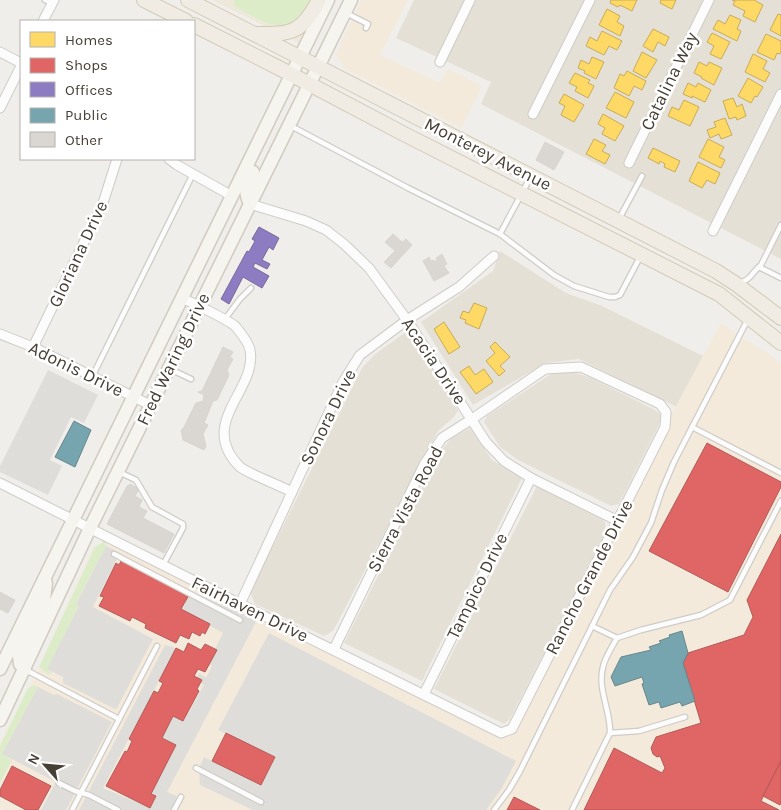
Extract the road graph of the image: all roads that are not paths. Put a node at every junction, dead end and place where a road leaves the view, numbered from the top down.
1 (144, 0) edge
2 (188, 0) edge
3 (319, 0) edge
4 (328, 0) edge
5 (351, 0) edge
6 (470, 0) edge
7 (590, 0) edge
8 (709, 0) edge
9 (50, 1) edge
10 (345, 12) junction
11 (44, 20) edge
12 (184, 20) edge
13 (195, 26) edge
14 (366, 28) dead end
15 (253, 34) junction
16 (0, 52) edge
17 (299, 58) junction
18 (440, 62) dead end
19 (20, 63) edge
20 (20, 66) edge
21 (318, 68) junction
22 (291, 74) junction
23 (310, 84) junction
24 (781, 94) edge
25 (0, 108) edge
26 (533, 114) dead end
27 (290, 125) junction
28 (260, 140) junction
29 (117, 160) edge
30 (171, 160) edge
31 (629, 163) dead end
32 (193, 174) junction
33 (532, 176) junction
34 (642, 176) dead end
35 (522, 194) junction
36 (232, 196) junction
37 (250, 204) junction
38 (618, 221) junction
39 (781, 225) edge
40 (713, 231) dead end
41 (500, 234) junction
42 (642, 255) junction
43 (494, 256) dead end
44 (690, 258) junction
45 (218, 267) junction
46 (759, 267) junction
47 (781, 278) edge
48 (736, 284) junction
49 (251, 288) dead end
50 (182, 298) junction
51 (198, 306) junction
52 (749, 317) junction
53 (781, 318) edge
54 (225, 320) junction
55 (407, 320) junction
56 (781, 328) edge
57 (0, 334) edge
58 (781, 343) edge
59 (33, 347) junction
60 (168, 368) junction
61 (92, 377) junction
62 (191, 379) dead end
63 (133, 397) junction
64 (150, 405) junction
65 (666, 412) joint
66 (472, 419) junction
67 (692, 427) junction
68 (118, 472) junction
69 (781, 472) edge
70 (531, 478) junction
71 (0, 483) edge
72 (292, 492) junction
73 (781, 502) edge
74 (72, 519) junction
75 (618, 521) junction
76 (90, 528) junction
77 (114, 554) dead end
78 (163, 565) junction
79 (48, 570) junction
80 (240, 604) junction
81 (240, 620) dead end
82 (592, 626) junction
83 (617, 638) junction
84 (157, 646) dead end
85 (334, 649) junction
86 (0, 669) edge
87 (24, 670) junction
88 (424, 694) junction
89 (685, 717) dead end
90 (119, 719) junction
91 (0, 720) edge
92 (501, 733) joint
93 (610, 733) junction
94 (196, 768) dead end
95 (59, 783) dead end
96 (81, 793) junction
97 (181, 797) dead end
98 (262, 802) dead end
99 (72, 810) edge
100 (118, 810) edge
101 (174, 810) edge
102 (494, 810) edge
103 (572, 810) edge

1 - 12 main road
2 - 15 main road, Monterey Avenue
3 - 15 main road
4 - 17 main road, Fred Waring Drive
5 - 10 main road, Fred Waring Drive
6 - 18 street
7 - 26 street
8 - 31 street, Catalina Way
9 - 11 street
10 - 14 lane
10 - 21 main road, Fred Waring Drive
13 - 22 main road, Monterey Avenue
15 - 17 main road, Monterey Avenue
16 - 19 street
17 - 21 main road, Monterey Avenue
17 - 22 main road, Fred Waring Drive
20 - 25 street
21 - 23 main road, Fred Waring Drive
21 - 33 main road, Monterey Avenue
22 - 23 main road, Monterey Avenue
22 - 28 main road, Fred Waring Drive
23 - 27 main road, Fred Waring Drive
23 - 35 main road, Monterey Avenue
24 - 40 street
27 - 37 main road, Fred Waring Drive
27 - 41 lane
28 - 36 main road, Fred Waring Drive
28 - 37 main road
29 - 59 street, Gloriana Drive
30 - 32 street
32 - 36 street
32 - 61 lane
33 - 35 lane
33 - 38 main road, Monterey Avenue
34 - 38 lane
35 - 41 lane
35 - 42 main road, Monterey Avenue
36 - 45 main road
36 - 50 main road, Fred Waring Drive
37 - 45 main road, Fred Waring Drive
37 - 55 street, Acacia Drive
38 - 44 main road, Monterey Avenue
39 - 46 lane
41 - 42 lane
42 - 44 main road
42 - 52 main road, Monterey Avenue
43 - 55 street, Sonora Drive
44 - 48 main road, Monterey Avenue
45 - 51 main road, Fred Waring Drive
46 - 47 lane
46 - 48 lane
48 - 53 main road, Monterey Avenue
49 - 54 lane
50 - 51 street
50 - 63 main road, Fred Waring Drive
51 - 54 street
51 - 60 main road, Fred Waring Drive
52 - 56 main road
52 - 58 main road, Monterey Avenue
52 - 67 lane
54 - 72 street
55 - 66 street, Acacia Drive
55 - 72 street, Sonora Drive
57 - 59 street, Adonis Drive
59 - 61 street, Adonis Drive
60 - 62 lane
60 - 64 main road, Fred Waring Drive
61 - 63 street, Adonis Drive
63 - 64 street, Adonis Drive
63 - 74 main road, Fred Waring Drive
64 - 68 main road, Fred Waring Drive
65 - 66 street, Sierra Vista Road
65 - 75 street, Rancho Grande Drive
66 - 70 street, Acacia Drive
66 - 85 street, Sierra Vista Road
67 - 69 lane
67 - 82 lane
68 - 76 main road, Fred Waring Drive
68 - 78 lane
70 - 75 street, Acacia Drive
70 - 88 street, Tampico Drive
71 - 74 street, Fairhaven Drive
72 - 80 street, Sonora Drive
73 - 83 lane
74 - 76 street, Fairhaven Drive
74 - 79 main road, Fred Waring Drive
75 - 92 street, Rancho Grande Drive
76 - 78 street, Fairhaven Drive
76 - 87 main road, Fred Waring Drive
77 - 81 lane
78 - 80 street, Fairhaven Drive
79 - 86 main road, Fred Waring Drive
79 - 87 main road
80 - 85 street, Fairhaven Drive
82 - 83 lane
82 - 102 lane
83 - 93 lane
84 - 90 lane
85 - 88 street, Fairhaven Drive
87 - 90 lane
87 - 91 main road, Fred Waring Drive
88 - 92 street, Fairhaven Drive
89 - 93 lane
90 - 96 lane
93 - 103 lane
94 - 98 lane
95 - 96 lane
96 - 99 lane
96 - 100 lane
97 - 101 lane

